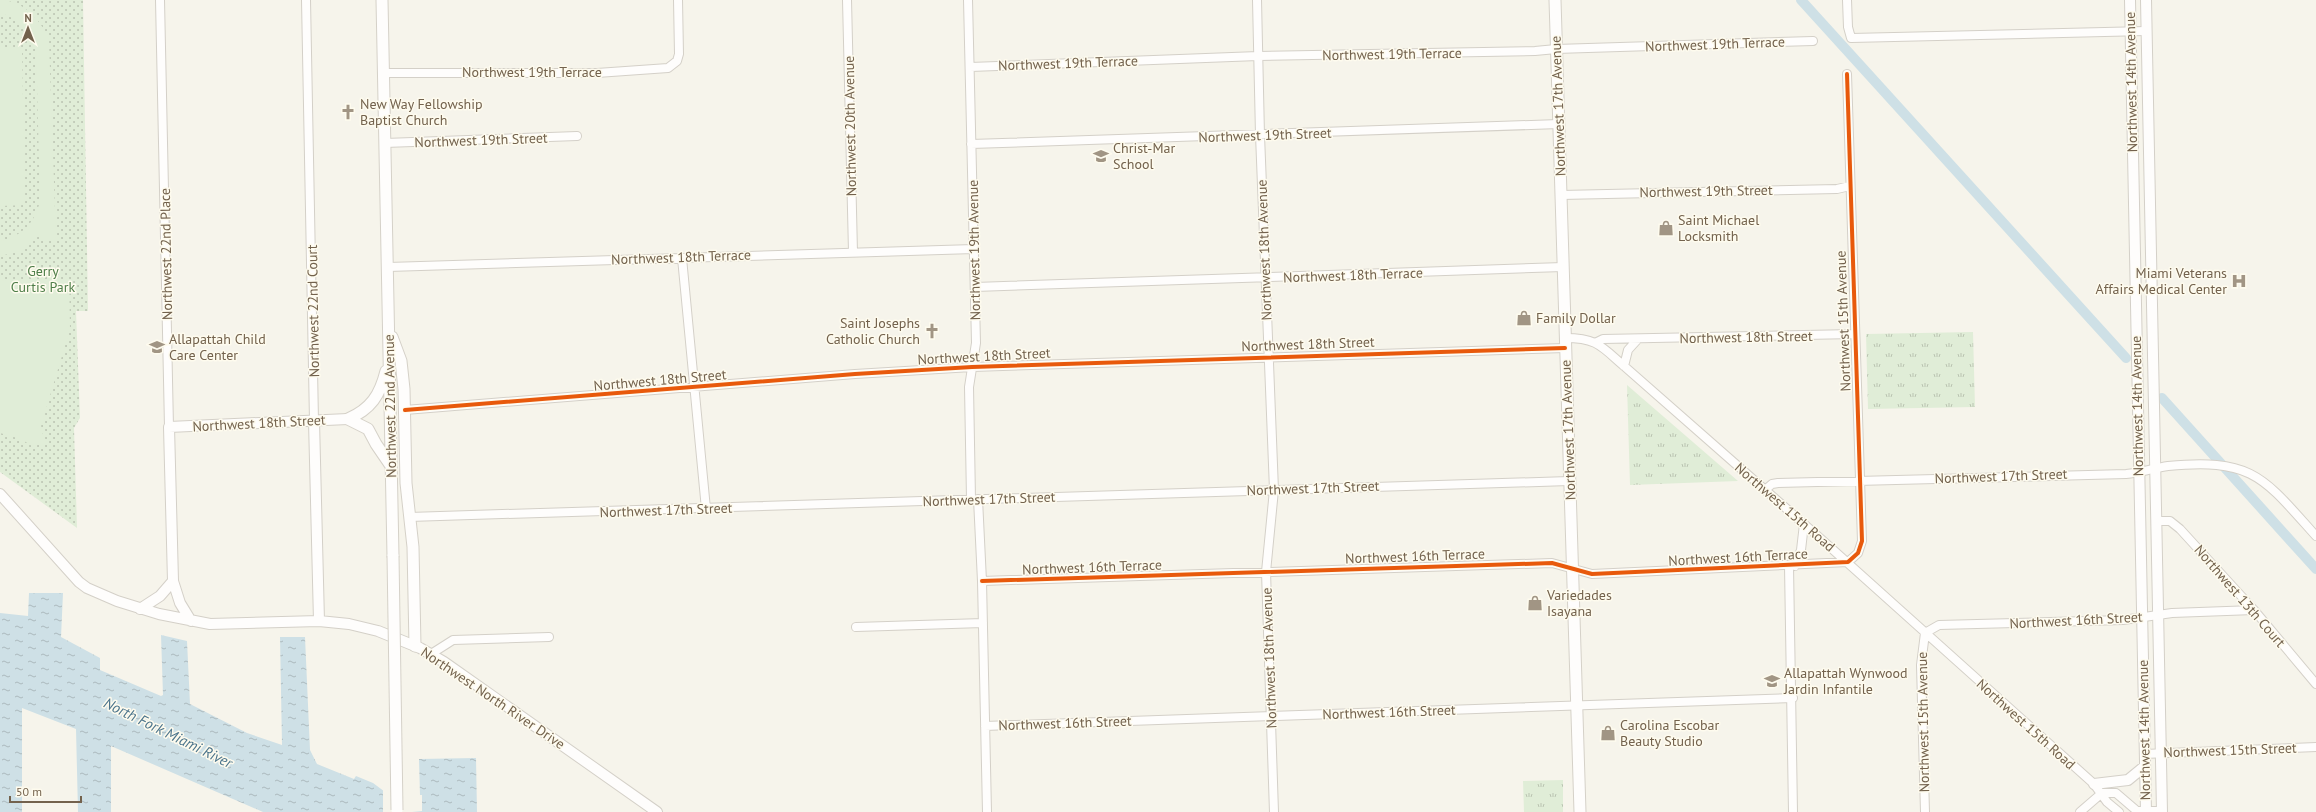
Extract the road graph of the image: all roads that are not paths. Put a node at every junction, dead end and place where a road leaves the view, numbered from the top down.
1 (160, 0) edge
2 (306, 0) edge
3 (382, 0) edge
4 (678, 0) edge
5 (847, 0) edge
6 (968, 0) edge
7 (1258, 0) edge
8 (1555, 0) edge
9 (1847, 0) edge
10 (2130, 0) edge
11 (2146, 0) edge
12 (2146, 31) junction
13 (2131, 32) junction
14 (1813, 41) dead end
15 (1556, 49) junction
16 (1258, 56) junction
17 (970, 66) junction
18 (384, 73) junction
19 (1847, 74) dead end
20 (1559, 124) junction
21 (1260, 135) junction
22 (577, 136) dead end
23 (385, 143) junction
24 (971, 144) junction
25 (1850, 186) junction
26 (1561, 195) junction
27 (974, 249) junction
28 (853, 252) junction
29 (682, 258) junction
30 (388, 267) junction
31 (1563, 267) junction
32 (1265, 278) junction
33 (975, 287) junction
34 (389, 328) junction
35 (1855, 334) junction
36 (1638, 339) junction
37 (1565, 343) junction
38 (1595, 343) junction
39 (1269, 356) junction
40 (390, 359) junction
41 (1624, 366) junction
42 (972, 367) junction
43 (695, 388) junction
44 (405, 410) junction
45 (348, 419) junction
46 (314, 421) junction
47 (169, 427) junction
48 (392, 466) junction
49 (2155, 468) junction
50 (2139, 472) junction
51 (1569, 481) junction
52 (1860, 481) junction
53 (1274, 490) junction
54 (1765, 490) junction
55 (0, 494) edge
56 (975, 499) junction
57 (706, 509) junction
58 (409, 517) junction
59 (2156, 521) junction
60 (1804, 524) junction
61 (2316, 536) edge
62 (1848, 562) junction
63 (1792, 566) junction
64 (1572, 568) junction
65 (1266, 572) junction
66 (173, 581) junction
67 (982, 581) junction
68 (140, 609) junction
69 (2254, 610) junction
70 (2158, 615) junction
71 (2141, 617) junction
72 (191, 621) junction
73 (319, 621) junction
74 (983, 623) junction
75 (856, 627) dead end
76 (1925, 633) junction
77 (549, 637) dead end
78 (415, 646) junction
79 (431, 654) junction
80 (2316, 684) edge
81 (1793, 698) junction
82 (1576, 705) junction
83 (1271, 716) junction
84 (985, 726) junction
85 (2316, 747) edge
86 (2160, 753) junction
87 (2144, 754) junction
88 (2144, 766) junction
89 (2094, 784) junction
90 (2102, 793) junction
91 (398, 812) edge
92 (657, 812) edge
93 (987, 812) edge
94 (1274, 812) edge
95 (1580, 812) edge
96 (1793, 812) edge
97 (1925, 812) edge
98 (2080, 812) edge
99 (2119, 812) edge
100 (2146, 812) edge
101 (2162, 812) edge

1 - 47 street, Northwest 22nd Place
2 - 46 street, Northwest 22nd Court
3 - 18 main road, Northwest 22nd Avenue
4 - 18 street, Northwest 19th Terrace
5 - 28 street, Northwest 20th Avenue
6 - 17 street, Northwest 19th Avenue
7 - 16 street, Northwest 18th Avenue
8 - 15 main road, Northwest 17th Avenue
9 - 13 street
10 - 13 street, Northwest 14th Avenue
11 - 12 street, Northwest 14th Avenue
12 - 13 street
12 - 49 street, Northwest 14th Avenue
13 - 50 street, Northwest 14th Avenue
14 - 15 street, Northwest 19th Terrace
15 - 16 street, Northwest 19th Terrace
15 - 20 main road, Northwest 17th Avenue
16 - 17 street, Northwest 19th Terrace
16 - 21 street, Northwest 18th Avenue
17 - 24 street, Northwest 19th Avenue
18 - 23 main road, Northwest 22nd Avenue
19 - 25 street, Northwest 15th Avenue
20 - 21 street, Northwest 19th Street
20 - 26 main road, Northwest 17th Avenue
21 - 24 street, Northwest 19th Street
21 - 32 street, Northwest 18th Avenue
22 - 23 street, Northwest 19th Street
23 - 30 main road, Northwest 22nd Avenue
24 - 27 street, Northwest 19th Avenue
25 - 26 street, Northwest 19th Street
25 - 35 street, Northwest 15th Avenue
26 - 31 main road, Northwest 17th Avenue
27 - 28 street, Northwest 18th Terrace
27 - 33 street, Northwest 19th Avenue
28 - 29 street, Northwest 18th Terrace
29 - 30 street, Northwest 18th Terrace
29 - 43 street
30 - 34 main road, Northwest 22nd Avenue
31 - 32 street, Northwest 18th Terrace
31 - 37 main road, Northwest 17th Avenue
32 - 33 street, Northwest 18th Terrace
32 - 39 street, Northwest 18th Avenue
33 - 42 street, Northwest 19th Avenue
34 - 40 main road, Northwest 22nd Avenue
34 - 44 main road
35 - 36 street, Northwest 18th Street
35 - 52 street, Northwest 15th Avenue
36 - 38 street, Northwest 18th Street
36 - 41 street
37 - 38 street, Northwest 15th Road
37 - 39 street, Northwest 18th Street
37 - 51 main road, Northwest 17th Avenue
38 - 41 street, Northwest 15th Road
39 - 42 street, Northwest 18th Street
39 - 53 street, Northwest 18th Avenue
40 - 45 main road
40 - 48 main road, Northwest 22nd Avenue
41 - 54 street, Northwest 15th Road
42 - 43 street, Northwest 18th Street
42 - 56 street, Northwest 19th Avenue
43 - 44 street, Northwest 18th Street
43 - 57 street
44 - 58 main road
45 - 46 street, Northwest 18th Street
45 - 48 main road
46 - 47 street, Northwest 18th Street
46 - 73 street, Northwest 22nd Court
47 - 66 street, Northwest 22nd Place
48 - 91 main road, Northwest 22nd Avenue, bridge
49 - 50 street, Northwest 17th Street
49 - 59 street, Northwest 14th Avenue
49 - 61 street, Northwest 17th Street
50 - 52 street, Northwest 17th Street
50 - 71 street, Northwest 14th Avenue
51 - 53 street, Northwest 17th Street
51 - 64 main road, Northwest 17th Avenue
52 - 54 street, Northwest 17th Street
52 - 62 street, Northwest 15th Avenue
53 - 56 street, Northwest 17th Street
53 - 65 street, Northwest 18th Avenue
54 - 60 street, Northwest 15th Road
55 - 68 street, Northwest North River Drive
56 - 57 street, Northwest 17th Street
56 - 67 street, Northwest 19th Avenue
57 - 58 street, Northwest 17th Street
58 - 78 main road
59 - 69 street, Northwest 13th Court
59 - 70 street, Northwest 14th Avenue
60 - 62 street, Northwest 15th Road
60 - 63 street, Northwest 16th Terrace
62 - 63 street, Northwest 16th Terrace
62 - 76 street, Northwest 15th Road
63 - 64 street, Northwest 16th Terrace
63 - 81 street
64 - 65 street, Northwest 16th Terrace
64 - 82 main road, Northwest 17th Avenue
65 - 67 street, Northwest 16th Terrace
65 - 83 street, Northwest 18th Avenue
66 - 68 street
66 - 72 street, Northwest 22nd Place
67 - 74 street, Northwest 19th Avenue
68 - 72 street, Northwest North River Drive
69 - 70 street, Northwest 16th Street
69 - 80 street, Northwest 13th Court
70 - 71 street, Northwest 16th Street
70 - 86 street, Northwest 14th Avenue
71 - 76 street, Northwest 16th Street
71 - 87 street, Northwest 14th Avenue
72 - 73 street, Northwest North River Drive
73 - 78 street, Northwest North River Drive
74 - 75 street
74 - 84 street, Northwest 19th Avenue
76 - 89 street, Northwest 15th Road
76 - 97 street, Northwest 15th Avenue
77 - 79 street
78 - 79 street, Northwest North River Drive
79 - 92 street, Northwest North River Drive
81 - 82 street, Northwest 16th Street
81 - 96 street
82 - 83 street, Northwest 16th Street
82 - 95 main road, Northwest 17th Avenue
83 - 84 street, Northwest 16th Street
83 - 94 street, Northwest 18th Avenue
84 - 93 street, Northwest 19th Avenue
85 - 86 street, Northwest 15th Street
86 - 87 street, Northwest 15th Street
86 - 101 street, Northwest 14th Avenue
87 - 88 street, Northwest 14th Avenue
88 - 89 street
88 - 100 street, Northwest 14th Avenue
89 - 90 street, Northwest 15th Road
90 - 98 street
90 - 99 street, Northwest 15th Road
90 - 100 street
100 - 101 street

